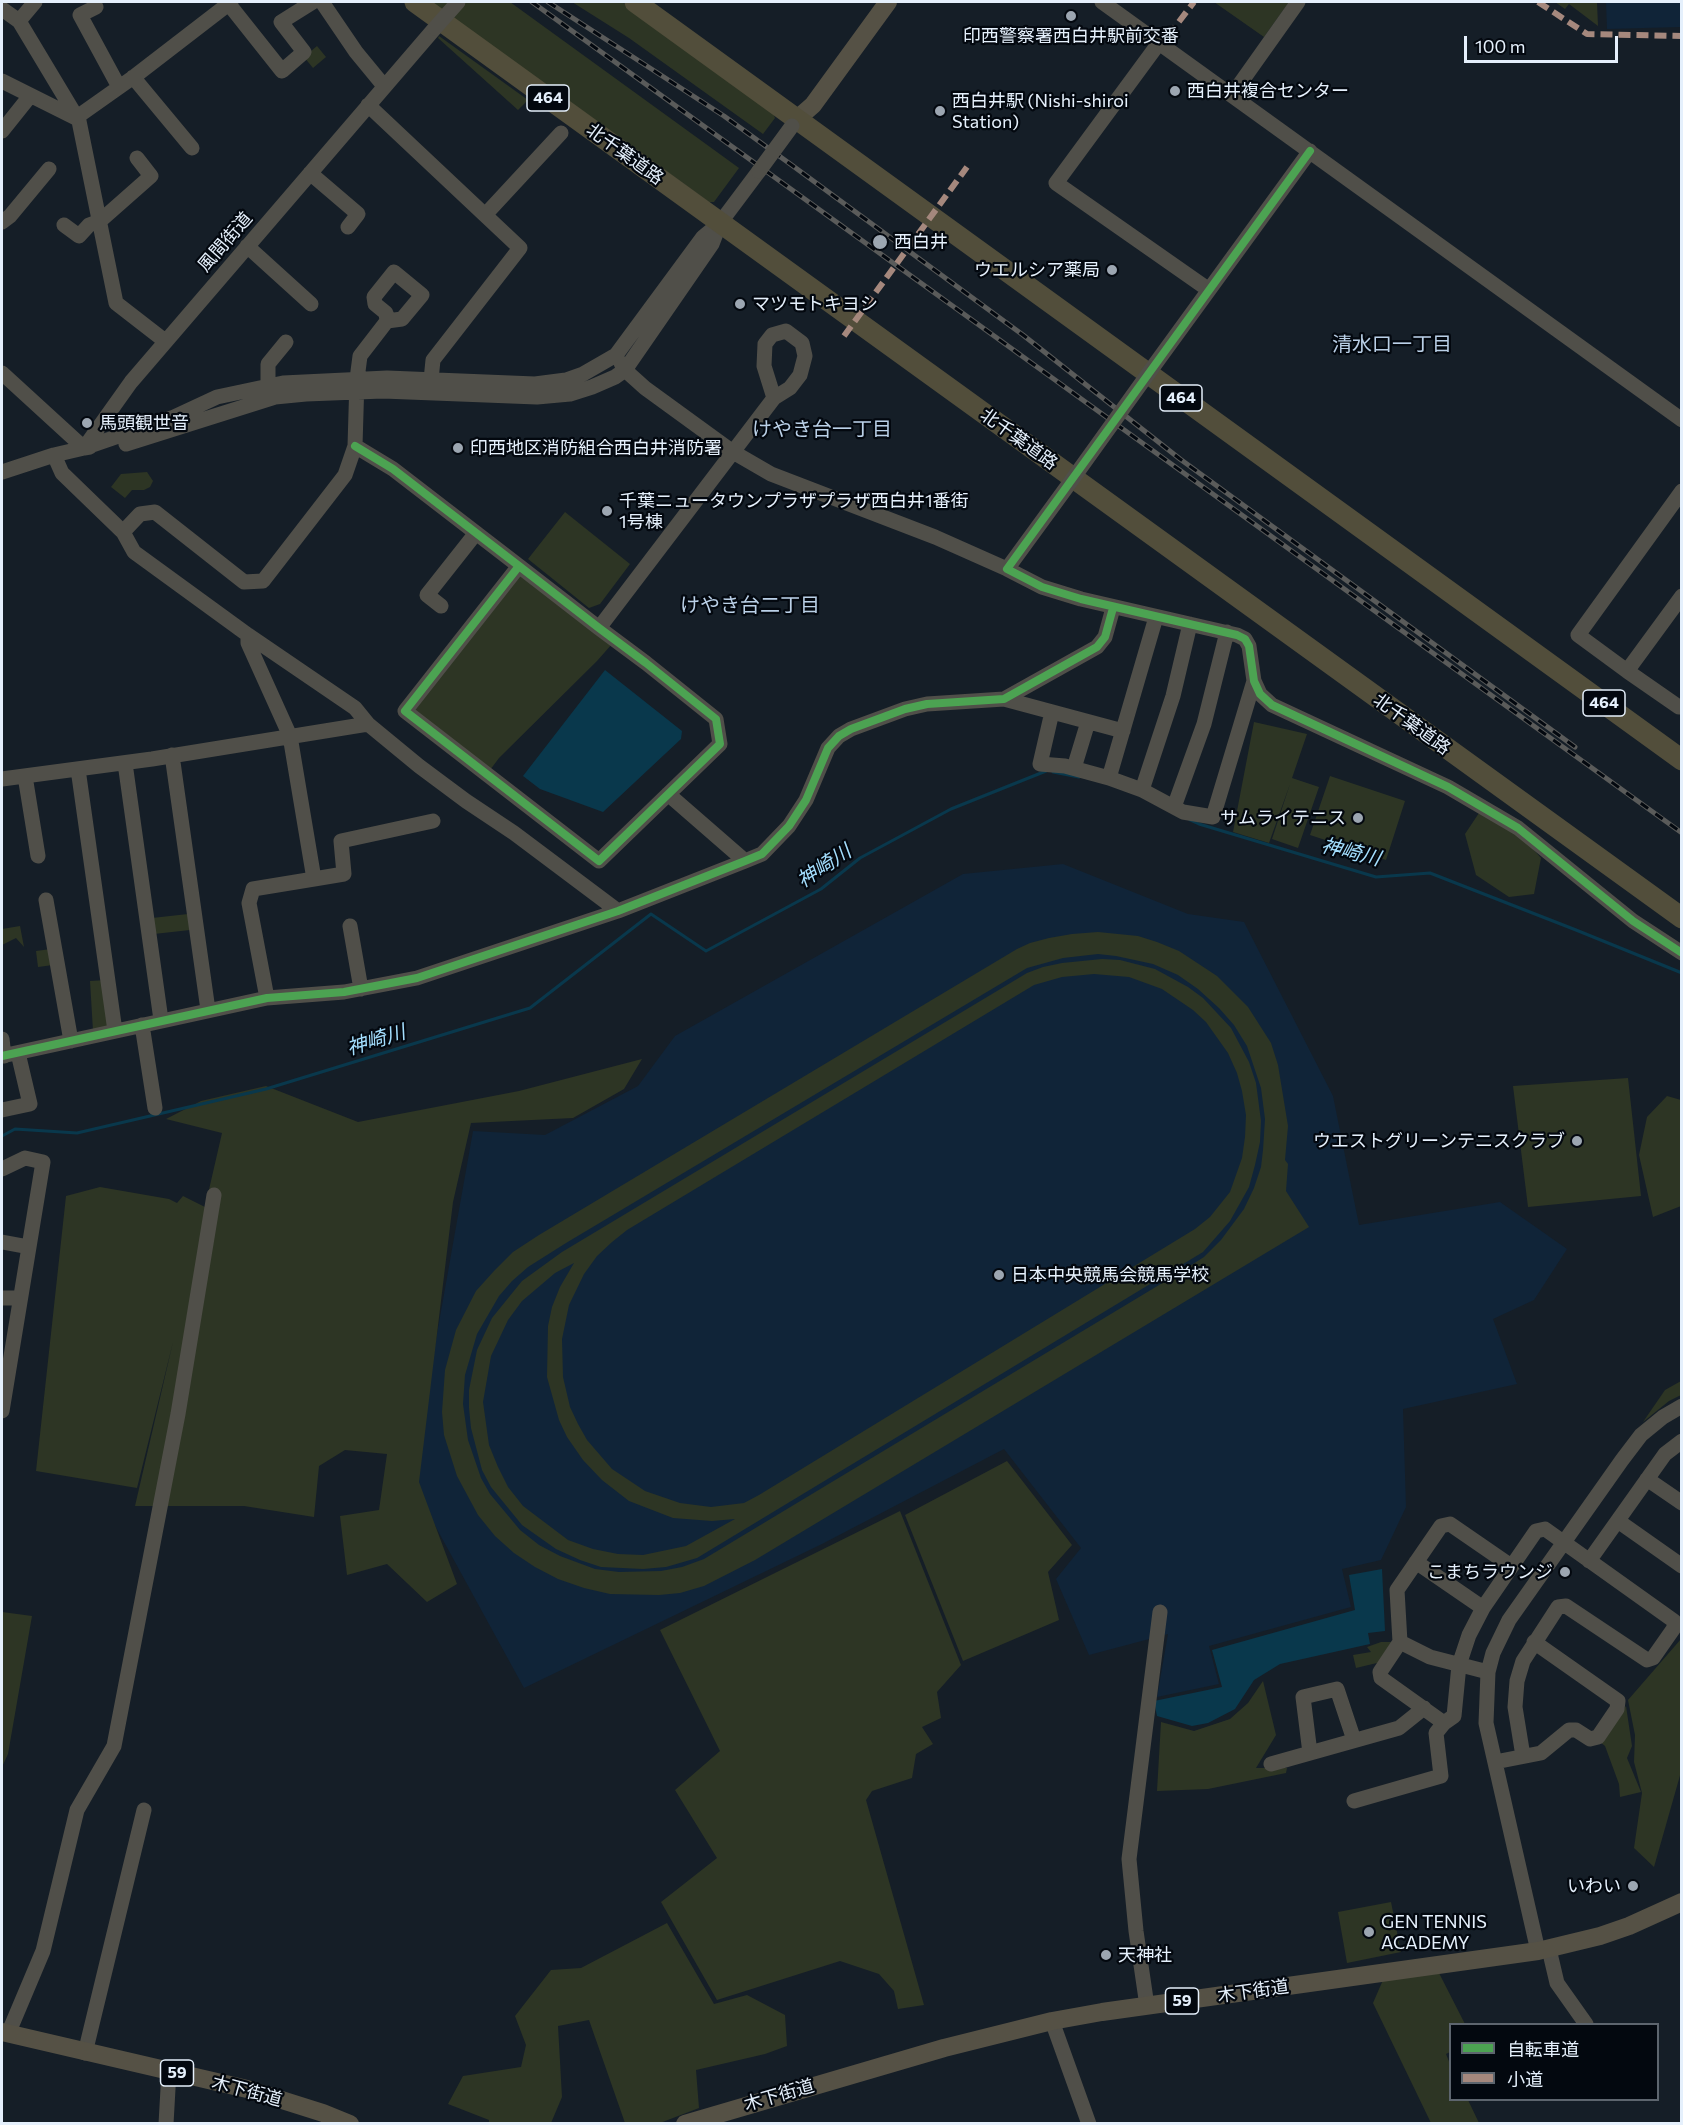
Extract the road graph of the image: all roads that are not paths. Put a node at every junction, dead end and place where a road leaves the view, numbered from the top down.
1 (35, 2) edge
2 (229, 2) edge
3 (313, 2) edge
4 (322, 2) edge
5 (415, 2) edge
6 (458, 2) edge
7 (635, 2) edge
8 (873, 2) edge
9 (888, 2) edge
10 (1102, 2) edge
11 (1298, 2) edge
12 (96, 7) dead end
13 (2, 9) edge
14 (19, 21) junction
15 (1159, 43) junction
16 (133, 77) junction
17 (2, 81) edge
18 (384, 86) junction
19 (119, 87) junction
20 (1232, 95) junction
21 (30, 96) junction
22 (368, 105) junction
23 (78, 118) junction
24 (795, 123) junction
25 (2, 131) edge
26 (561, 133) dead end
27 (192, 148) dead end
28 (1310, 151) junction
29 (136, 158) dead end
30 (49, 169) dead end
31 (310, 172) junction
32 (485, 215) junction
33 (723, 219) junction
34 (100, 221) junction
35 (2, 222) edge
36 (64, 225) dead end
37 (348, 227) dead end
38 (247, 246) junction
39 (1209, 290) junction
40 (310, 304) dead end
41 (387, 321) dead end
42 (165, 341) junction
43 (286, 342) dead end
44 (616, 355) junction
45 (625, 370) junction
46 (2, 373) edge
47 (431, 380) junction
48 (268, 386) junction
49 (357, 386) junction
50 (774, 398) dead end
51 (1682, 420) edge
52 (355, 446) junction
53 (84, 448) junction
54 (733, 452) junction
55 (54, 455) junction
56 (2, 472) edge
57 (1682, 491) edge
58 (123, 532) junction
59 (476, 533) junction
60 (519, 566) junction
61 (1008, 569) junction
62 (1682, 596) edge
63 (441, 606) dead end
64 (1113, 608) junction
65 (1156, 617) junction
66 (1190, 624) junction
67 (599, 628) junction
68 (1227, 632) junction
69 (248, 635) junction
70 (1627, 671) junction
71 (1254, 681) junction
72 (1004, 699) junction
73 (1681, 707) edge
74 (1052, 712) junction
75 (1088, 722) junction
76 (368, 724) junction
77 (1123, 731) junction
78 (290, 736) junction
79 (172, 755) junction
80 (1682, 760) edge
81 (124, 763) junction
82 (1074, 768) junction
83 (78, 769) junction
84 (25, 776) junction
85 (1109, 778) junction
86 (2, 779) edge
87 (1143, 790) junction
88 (668, 794) junction
89 (1174, 807) junction
90 (433, 821) dead end
91 (38, 856) dead end
92 (745, 861) junction
93 (314, 879) junction
94 (46, 900) dead end
95 (618, 911) junction
96 (1682, 918) edge
97 (351, 926) dead end
98 (1682, 953) edge
99 (361, 989) junction
100 (267, 998) junction
101 (207, 1010) junction
102 (161, 1020) junction
103 (142, 1025) junction
104 (116, 1031) junction
105 (2, 1039) edge
106 (71, 1041) junction
107 (8, 1055) edge
108 (154, 1108) dead end
109 (2, 1110) edge
110 (2, 1169) edge
111 (214, 1195) dead end
112 (2, 1242) edge
113 (29, 1247) junction
114 (2, 1298) edge
115 (20, 1299) junction
116 (6, 1357) edge
117 (1682, 1406) edge
118 (2, 1408) edge
119 (1682, 1441) edge
120 (1647, 1479) junction
121 (1682, 1503) edge
122 (1618, 1521) junction
123 (1564, 1543) junction
124 (1589, 1561) junction
125 (1416, 1562) junction
126 (1511, 1566) junction
127 (1682, 1566) edge
128 (1483, 1608) junction
129 (1160, 1612) dead end
130 (1400, 1642) junction
131 (1534, 1642) junction
132 (1460, 1665) junction
133 (1488, 1672) junction
134 (1424, 1708) junction
135 (1444, 1723) junction
136 (1354, 1740) junction
137 (1310, 1753) junction
138 (1523, 1756) junction
139 (1495, 1762) junction
140 (1271, 1764) dead end
141 (1354, 1801) dead end
142 (144, 1810) dead end
143 (1682, 1902) edge
144 (1544, 1950) junction
145 (1147, 2006) junction
146 (1052, 2021) junction
147 (1586, 2023) edge
148 (5, 2033) edge
149 (85, 2053) junction
150 (169, 2072) junction
151 (166, 2124) edge
152 (350, 2124) edge
153 (685, 2124) edge
154 (1089, 2124) edge

1 - 14 street
2 - 3 street
2 - 16 street
4 - 18 street
5 - 33 highway, 北千葉道路 / 464
6 - 18 street, 風間街道, bridge
7 - 24 highway, 464
8 - 24 main road
9 - 24 main road
10 - 15 street
11 - 20 street
12 - 19 street
13 - 14 street
14 - 23 street
15 - 20 street
15 - 39 street
16 - 19 street
16 - 27 street
17 - 21 street
18 - 22 street, 風間街道
19 - 23 street
20 - 28 street
21 - 23 street
21 - 25 street
22 - 31 street, 風間街道
22 - 32 street
23 - 34 street
24 - 33 street, bridge
24 - 80 highway, 464
26 - 32 street
28 - 39 street
28 - 51 street
29 - 34 street
30 - 35 street
31 - 37 street
31 - 38 street, 風間街道
32 - 47 street
33 - 44 street
33 - 45 street
33 - 96 highway, 北千葉道路 / 464
34 - 36 street
34 - 42 street
38 - 40 street
38 - 42 street, 風間街道
39 - 61 street, bridge
41 - 49 street
42 - 53 street, 風間街道
43 - 48 street
44 - 45 street
44 - 47 street
45 - 49 street
45 - 54 street
46 - 53 street
47 - 49 street
48 - 49 street
48 - 53 street
49 - 52 street
49 - 53 street
50 - 54 street
52 - 58 street
52 - 59 street
53 - 55 street
54 - 61 street
54 - 67 street
55 - 56 street
55 - 58 street
57 - 70 street
58 - 69 street
59 - 60 street
59 - 63 street
60 - 67 street
60 - 88 street
61 - 64 street
62 - 70 street
64 - 65 street
64 - 72 street
65 - 66 street
65 - 77 street
66 - 68 street
66 - 87 street
67 - 88 street
68 - 71 street
68 - 89 street
69 - 76 street
69 - 78 street
70 - 73 street
71 - 89 street
71 - 98 street
72 - 74 street
72 - 92 street
74 - 75 street
74 - 82 street
75 - 77 street
75 - 82 street
76 - 78 street
76 - 95 street
77 - 85 street
78 - 79 street
78 - 93 street
79 - 81 street
79 - 101 street
81 - 83 street
81 - 102 street
82 - 85 street
83 - 84 street
83 - 104 street
84 - 86 street
84 - 91 street
85 - 87 street
87 - 89 street
88 - 92 street
90 - 93 street
92 - 95 street
93 - 100 street
94 - 106 street
95 - 99 street
97 - 99 street
99 - 100 street
100 - 101 street
101 - 102 street
102 - 103 street
103 - 104 street
103 - 108 street
104 - 106 street
105 - 107 street
106 - 107 street
107 - 109 street
110 - 113 street
111 - 148 street
112 - 113 street
113 - 115 street
114 - 115 street
115 - 116 street
116 - 118 street
117 - 123 street
119 - 120 street
120 - 121 street
120 - 122 street
122 - 124 street
122 - 127 street
123 - 124 street
123 - 126 street
123 - 133 street
124 - 131 street
125 - 126 street
125 - 128 street
125 - 130 street
126 - 128 street
128 - 132 street
129 - 145 street
130 - 132 street
130 - 134 street
131 - 138 street
131 - 138 street
132 - 133 street
132 - 135 street
133 - 139 street
134 - 135 street
134 - 136 street
135 - 141 street
136 - 137 street
136 - 137 street
137 - 140 street
138 - 139 street
139 - 144 street
142 - 149 street
143 - 144 main road, 木下街道 / 59
144 - 145 main road, 木下街道 / 59
144 - 147 street
145 - 146 main road, 木下街道 / 59
146 - 153 main road, 木下街道 / 59
146 - 154 street
148 - 149 main road, 木下街道 / 59
149 - 150 main road, 木下街道 / 59
150 - 151 street
150 - 152 main road, 木下街道 / 59

